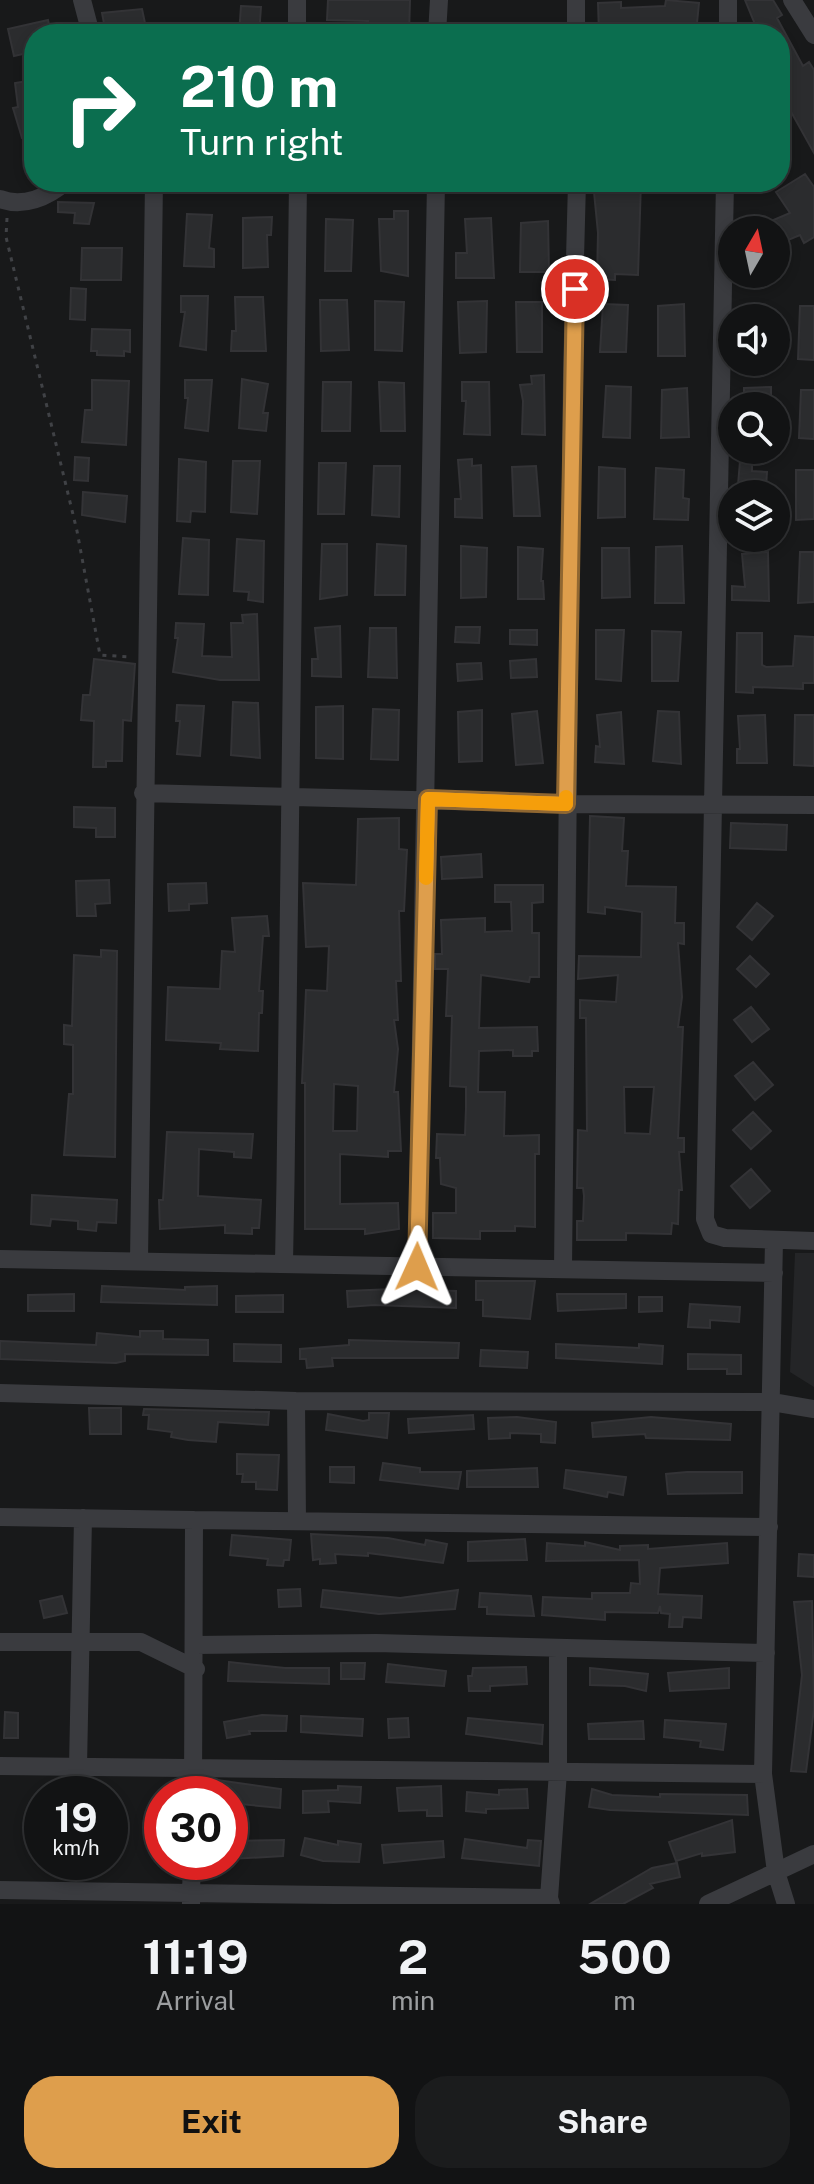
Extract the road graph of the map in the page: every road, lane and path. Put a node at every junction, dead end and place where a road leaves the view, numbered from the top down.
1 (82, 0) edge
2 (297, 0) edge
3 (439, 0) edge
4 (576, 0) edge
5 (728, 0) edge
6 (792, 0) edge
7 (88, 24) edge
8 (297, 24) edge
9 (438, 24) edge
10 (576, 24) edge
11 (728, 24) edge
12 (814, 35) edge
13 (54, 192) edge
14 (154, 192) edge
15 (298, 192) edge
16 (436, 192) edge
17 (577, 192) edge
18 (725, 192) edge
19 (4, 200) edge
20 (147, 657) junction
21 (143, 793) junction
22 (293, 795) junction
23 (428, 799) junction
24 (566, 804) junction
25 (710, 804) junction
26 (814, 805) edge
27 (774, 1241) junction
28 (814, 1241) edge
29 (0, 1259) edge
30 (139, 1260) junction
31 (284, 1263) junction
32 (417, 1267) junction
33 (563, 1269) junction
34 (774, 1273) junction
35 (0, 1393) edge
36 (296, 1401) junction
37 (772, 1402) junction
38 (814, 1409) edge
39 (0, 1517) edge
40 (83, 1518) junction
41 (194, 1520) junction
42 (297, 1521) junction
43 (769, 1527) junction
44 (83, 1641) junction
45 (0, 1642) edge
46 (196, 1645) junction
47 (558, 1648) junction
48 (766, 1653) junction
49 (196, 1669) junction
50 (0, 1766) edge
51 (78, 1767) junction
52 (194, 1769) junction
53 (558, 1772) junction
54 (763, 1774) junction
55 (194, 1776) edge
56 (814, 1854) edge
57 (776, 1872) junction
58 (0, 1890) edge
59 (191, 1898) edge
60 (550, 1901) edge
61 (708, 1904) edge
62 (786, 1904) edge

1 - 7 street
2 - 8 street
3 - 9 street
4 - 10 street
5 - 11 street
6 - 12 street
13 - 19 street
14 - 20 street
15 - 22 street
16 - 23 street
17 - 24 street
18 - 25 street
19 - 20 path
20 - 21 street
21 - 22 street
21 - 30 street
22 - 23 street
22 - 31 street
23 - 24 street
23 - 32 street
24 - 25 street
24 - 33 street
25 - 26 street
25 - 27 street
27 - 28 street
27 - 34 street
29 - 30 street
30 - 31 street
31 - 32 street
32 - 33 street
33 - 34 street
34 - 37 street
35 - 36 street
36 - 37 street
36 - 42 street
37 - 38 street
37 - 43 street
39 - 40 street
40 - 41 street
40 - 44 street
41 - 42 street
41 - 46 street
42 - 43 street
43 - 48 street
44 - 45 street
44 - 49 street
44 - 51 street
46 - 47 street
46 - 49 street
47 - 48 street
47 - 53 street
48 - 54 street
49 - 52 street
50 - 51 street
51 - 52 street
52 - 53 street
52 - 55 street
53 - 54 street
53 - 60 street
54 - 57 street
56 - 57 street
57 - 61 street
57 - 62 street
58 - 59 street
59 - 60 street

